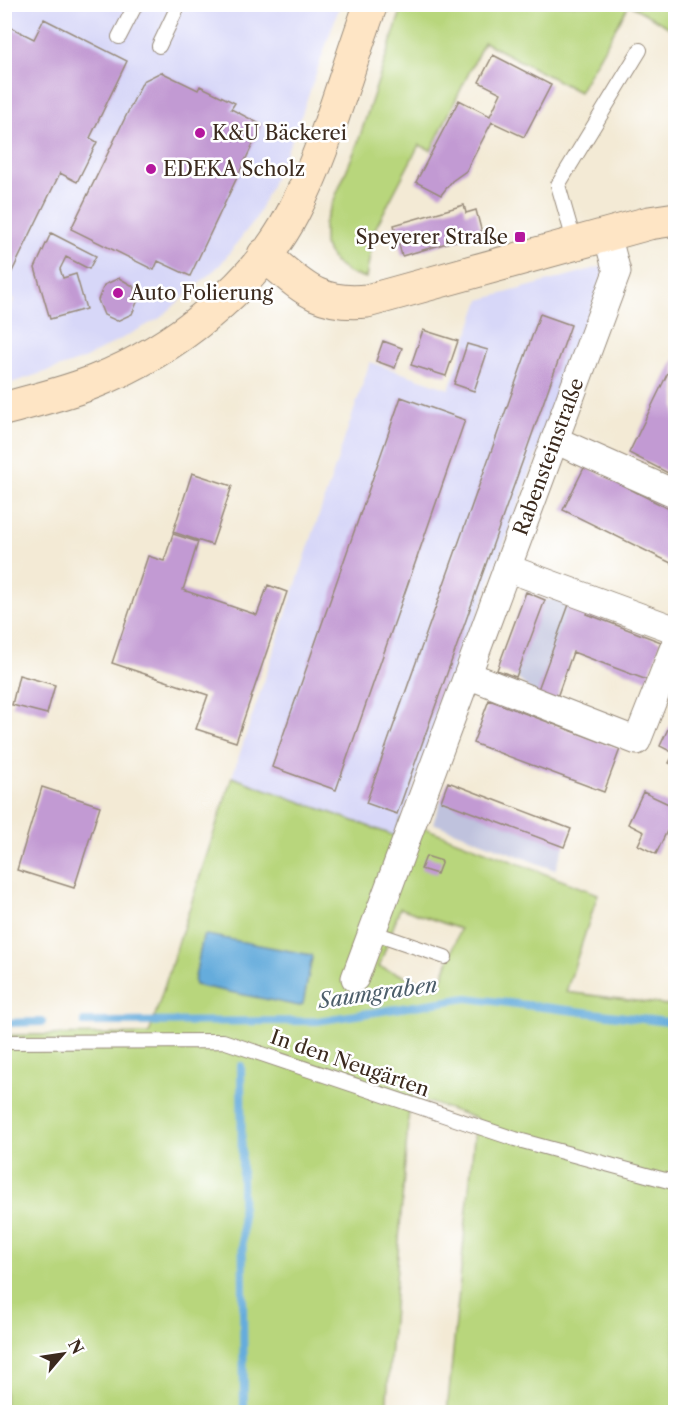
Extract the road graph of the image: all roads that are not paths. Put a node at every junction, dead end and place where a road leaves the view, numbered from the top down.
1 (136, 4) edge
2 (179, 4) edge
3 (371, 4) edge
4 (120, 37) dead end
5 (159, 46) dead end
6 (640, 50) dead end
7 (675, 219) edge
8 (607, 235) junction
9 (575, 244) junction
10 (264, 255) junction
11 (4, 408) edge
12 (555, 440) junction
13 (675, 493) edge
14 (507, 568) junction
15 (675, 630) edge
16 (675, 642) edge
17 (670, 674) edge
18 (468, 675) junction
19 (372, 932) junction
20 (445, 957) dead end
21 (355, 978) dead end
22 (4, 1042) edge
23 (675, 1183) edge

1 - 4 lane
2 - 5 lane
3 - 10 street
6 - 9 lane
7 - 8 street
8 - 9 street
8 - 12 street, Rabensteinstraße
9 - 10 street
10 - 11 street
12 - 13 street
12 - 14 street, Rabensteinstraße
14 - 15 street
14 - 18 street, Rabensteinstraße
16 - 17 street
17 - 18 street
18 - 19 street, Rabensteinstraße
19 - 20 lane
19 - 21 street, Rabensteinstraße
22 - 23 lane, In den Neugärten

